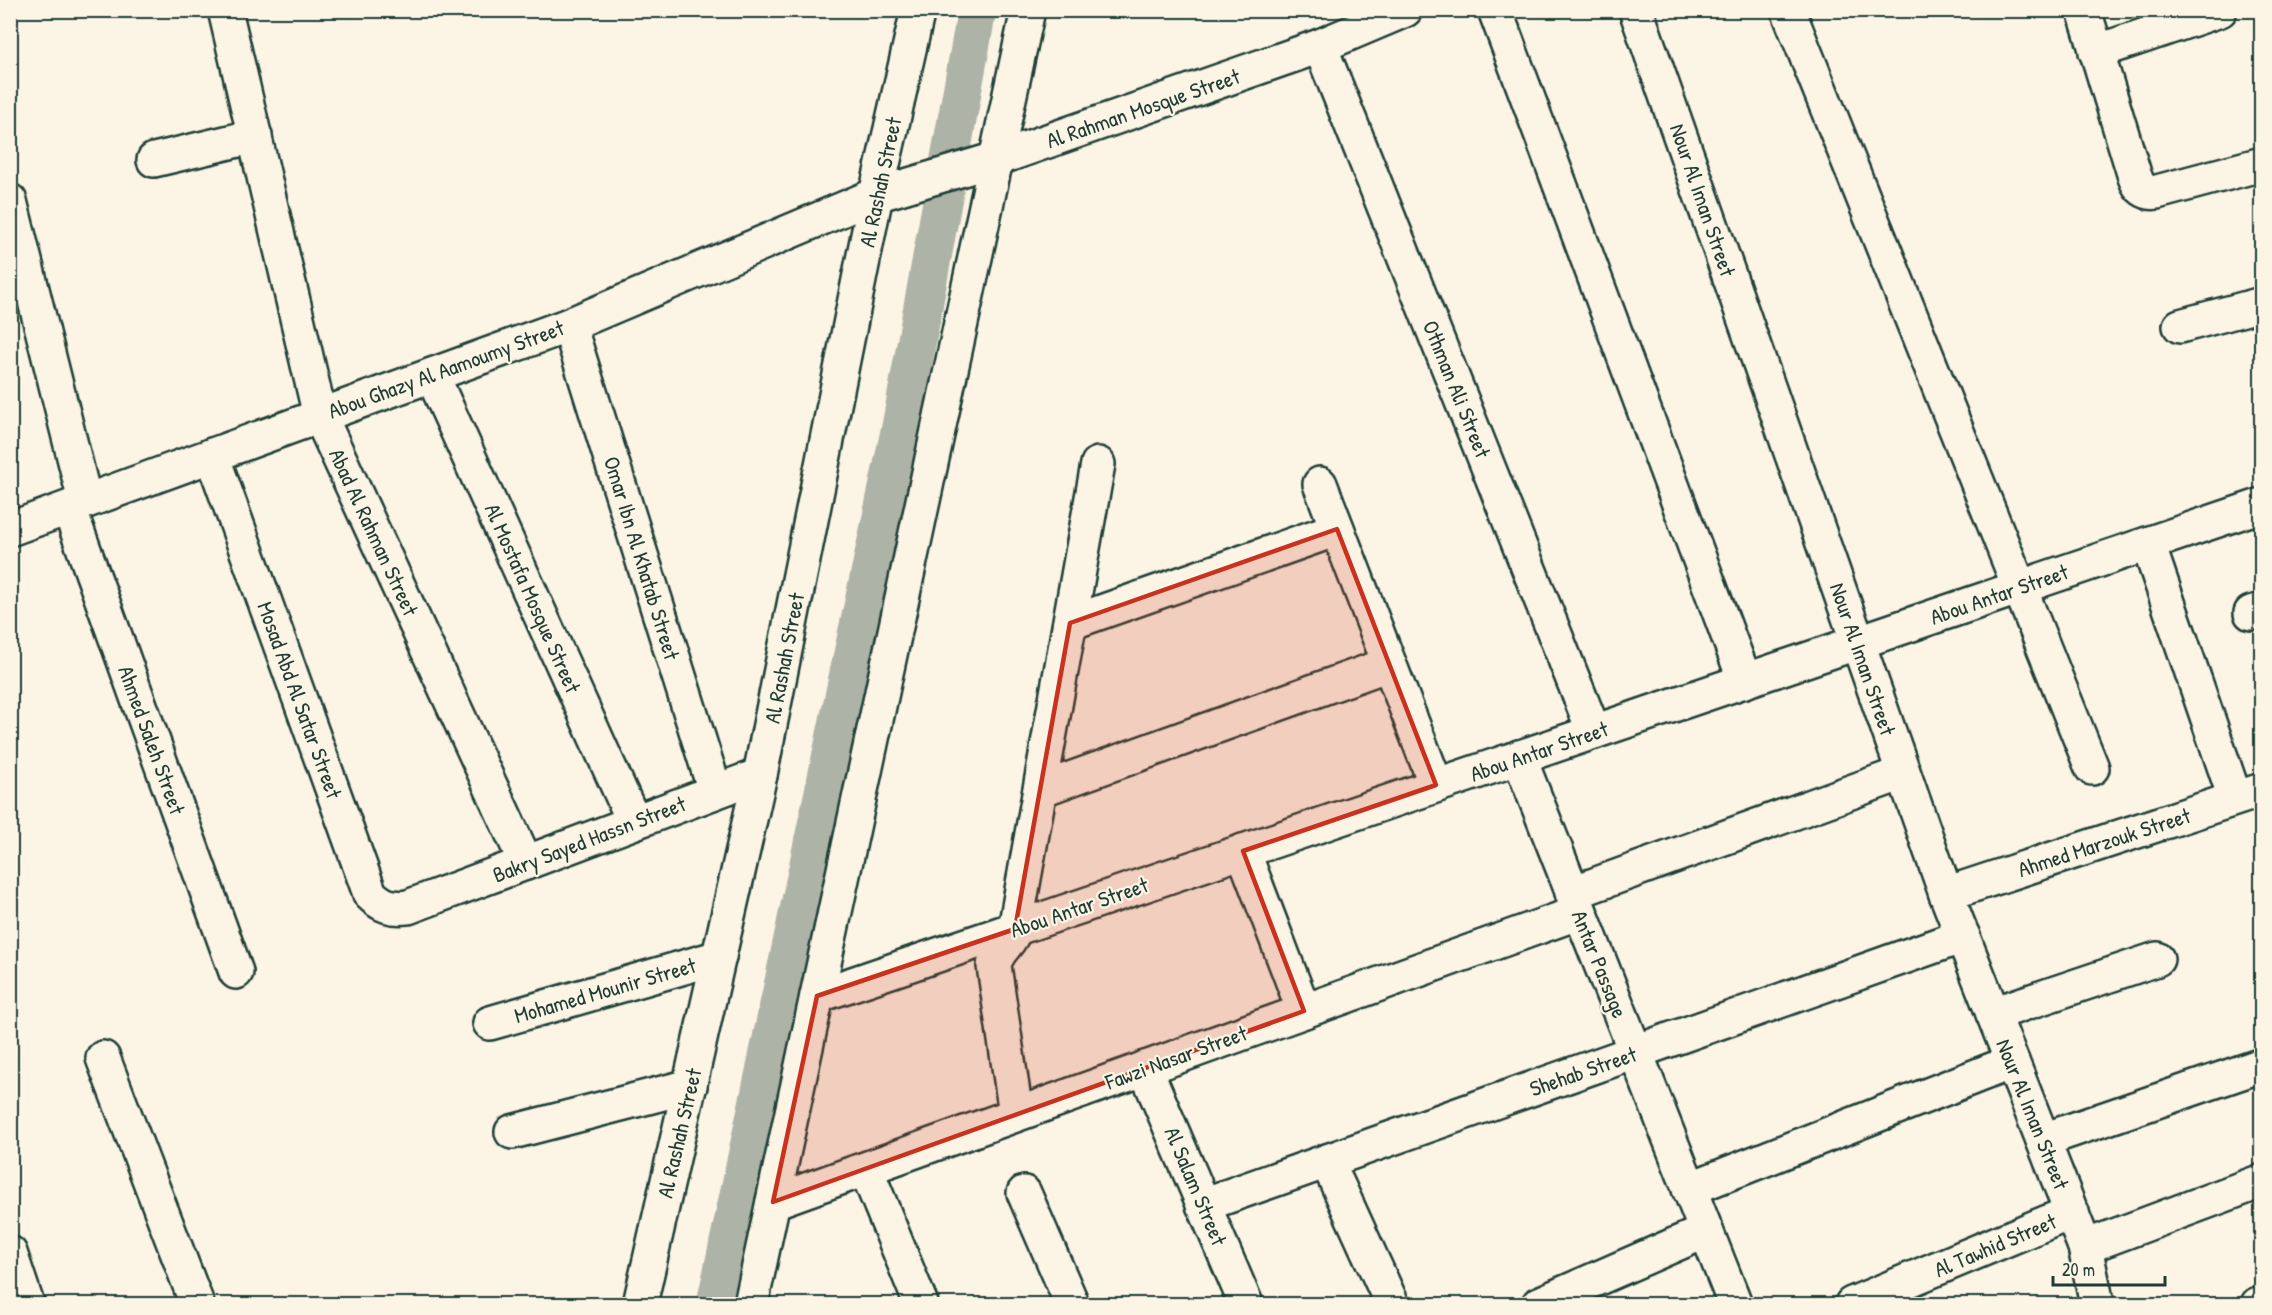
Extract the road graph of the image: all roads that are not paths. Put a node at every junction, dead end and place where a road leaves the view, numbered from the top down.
1 (225, 10) edge
2 (918, 10) edge
3 (1028, 10) edge
4 (1405, 10) edge
5 (1495, 10) edge
6 (1636, 10) edge
7 (1788, 10) edge
8 (2084, 10) edge
9 (2220, 10) edge
10 (1320, 46) junction
11 (2096, 52) junction
12 (255, 136) junction
13 (996, 159) junction
14 (154, 160) dead end
15 (2262, 164) edge
16 (876, 195) junction
17 (10, 201) edge
18 (2262, 304) edge
19 (569, 325) junction
20 (2180, 326) dead end
21 (432, 375) junction
22 (320, 416) junction
23 (212, 455) junction
24 (1098, 464) dead end
25 (1320, 484) dead end
26 (77, 505) junction
27 (2262, 505) edge
28 (10, 529) edge
29 (1337, 529) junction
30 (2148, 544) junction
31 (2020, 587) junction
32 (1070, 623) junction
33 (1858, 642) junction
34 (1389, 664) junction
35 (1746, 681) junction
36 (1594, 732) junction
37 (1519, 757) junction
38 (2092, 768) dead end
39 (1903, 773) junction
40 (760, 775) junction
41 (1436, 785) junction
42 (1040, 790) junction
43 (715, 791) junction
44 (2248, 794) edge
45 (633, 822) junction
46 (1243, 851) junction
47 (526, 863) junction
48 (1946, 894) junction
49 (1576, 902) junction
50 (417, 904) joint
51 (1016, 929) junction
52 (1962, 936) junction
53 (719, 957) junction
54 (2157, 959) dead end
55 (236, 972) dead end
56 (817, 996) junction
57 (1304, 1011) junction
58 (1993, 1014) junction
59 (490, 1023) dead end
60 (1635, 1052) junction
61 (103, 1058) dead end
62 (2012, 1062) junction
63 (2262, 1065) edge
64 (1145, 1068) junction
65 (690, 1086) junction
66 (1016, 1114) junction
67 (512, 1132) dead end
68 (2043, 1140) junction
69 (1328, 1161) junction
70 (866, 1168) junction
71 (2262, 1181) edge
72 (1689, 1189) junction
73 (1024, 1193) dead end
74 (773, 1202) junction
75 (1203, 1205) junction
76 (2072, 1212) junction
77 (1706, 1231) junction
78 (2085, 1247) junction
79 (10, 1253) edge
80 (27, 1305) edge
81 (197, 1305) edge
82 (640, 1305) edge
83 (750, 1305) edge
84 (921, 1305) edge
85 (1071, 1305) edge
86 (1246, 1305) edge
87 (1392, 1305) edge
88 (1539, 1305) edge
89 (1736, 1305) edge
90 (1852, 1305) edge
91 (2097, 1305) edge

1 - 12 street, Abad Al Rahman Street
2 - 16 street, Al Rashah Street
3 - 13 street
4 - 10 street, Al Rahman Mosque Street
5 - 35 street
6 - 33 street, Nour Al Iman Street
7 - 31 street
8 - 11 street
9 - 11 street
10 - 13 street, Al Rahman Mosque Street
10 - 36 street, Othman Ali Street
11 - 15 street
12 - 14 street
12 - 22 street, Abad Al Rahman Street
13 - 16 street, Al Rahman Mosque Street
13 - 56 street
16 - 19 street, Abou Ghazy Al Aamoumy Street
16 - 40 street, Al Rashah Street
17 - 26 street, Ahmed Saleh Street
18 - 20 street
19 - 21 street, Abou Ghazy Al Aamoumy Street
19 - 43 street, Omar Ibn Al Khatab Street
21 - 22 street, Abou Ghazy Al Aamoumy Street
21 - 45 street, Al Mostafa Mosque Street
22 - 23 street, Abou Ghazy Al Aamoumy Street
22 - 47 street, Abad Al Rahman Street
23 - 26 street, Abou Ghazy Al Aamoumy Street
23 - 50 street, Mosad Abd Al Satar Street
24 - 32 street
25 - 29 street
26 - 28 street, Abou Ghazy Al Aamoumy Street
26 - 55 street, Ahmed Saleh Street
27 - 30 street, Abou Antar Street
29 - 32 street
29 - 34 street
30 - 31 street, Abou Antar Street
30 - 44 street
31 - 33 street, Abou Antar Street
31 - 38 street
32 - 42 street
33 - 35 street, Abou Antar Street
33 - 39 street, Nour Al Iman Street
34 - 41 street
34 - 42 street
35 - 36 street, Abou Antar Street
36 - 37 street, Abou Antar Street
37 - 41 street, Abou Antar Street
37 - 49 street, Antar Passage
39 - 48 street, Nour Al Iman Street
39 - 49 street, Fawzi Nasar Street
40 - 43 street, Bakry Sayed Hassn Street
40 - 53 street, Al Rashah Street
41 - 46 street, Abou Antar Street
42 - 51 street
43 - 45 street, Bakry Sayed Hassn Street
44 - 48 street, Ahmed Marzouk Street
45 - 47 street, Bakry Sayed Hassn Street
46 - 51 street, Abou Antar Street
46 - 57 street
47 - 50 street, Bakry Sayed Hassn Street
48 - 52 street, Nour Al Iman Street
49 - 57 street, Fawzi Nasar Street
49 - 60 street, Antar Passage
51 - 56 street, Abou Antar Street
51 - 66 street
52 - 58 street, Nour Al Iman Street
52 - 60 street, Shehab Street
53 - 59 street, Mohamed Mounir Street
53 - 65 street, Al Rashah Street
54 - 58 street
56 - 74 street
57 - 64 street, Fawzi Nasar Street
58 - 62 street, Nour Al Iman Street
60 - 69 street, Shehab Street
60 - 72 street, Antar Passage
61 - 81 street
62 - 68 street, Nour Al Iman Street
62 - 72 street
63 - 68 street
64 - 66 street, Fawzi Nasar Street
64 - 75 street, Al Salam Street
65 - 67 street
65 - 82 street, Al Rashah Street
66 - 70 street, Fawzi Nasar Street
68 - 76 street, Nour Al Iman Street
69 - 75 street, Shehab Street
69 - 87 street
70 - 74 street, Fawzi Nasar Street
70 - 84 street
71 - 78 street, Al Tawhid Street
72 - 77 street, Antar Passage
73 - 85 street
74 - 83 street
75 - 86 street, Al Salam Street
76 - 78 street, Nour Al Iman Street
76 - 90 street, Al Tawhid Street
77 - 88 street
77 - 89 street, Antar Passage
78 - 91 street, Nour Al Iman Street
79 - 80 street

